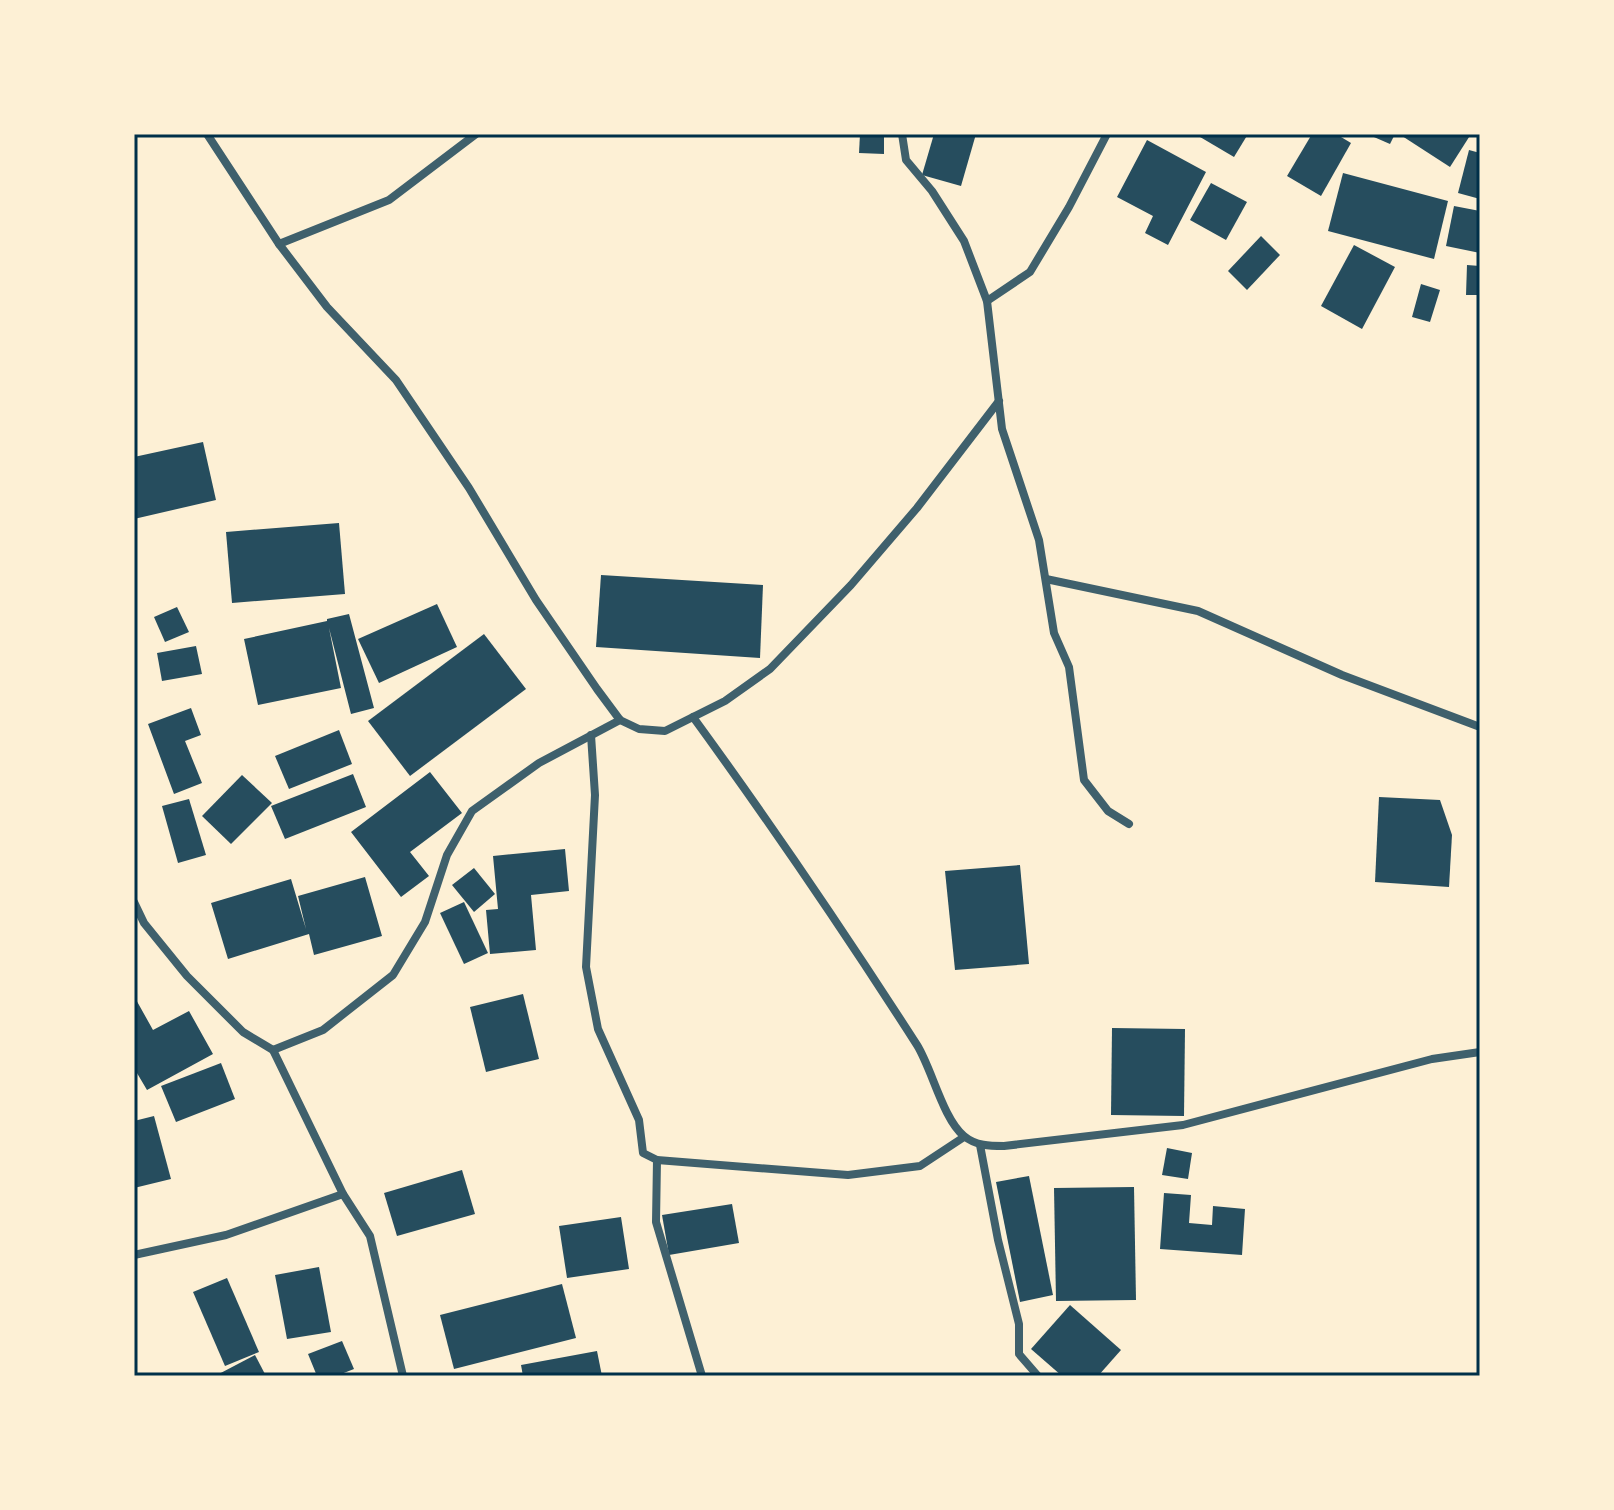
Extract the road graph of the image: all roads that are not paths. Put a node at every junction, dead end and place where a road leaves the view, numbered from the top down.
1 (207, 134) edge
2 (476, 134) edge
3 (902, 134) edge
4 (1107, 134) edge
5 (279, 244) junction
6 (987, 301) junction
7 (999, 401) junction
8 (1046, 579) junction
9 (693, 717) junction
10 (620, 720) junction
11 (1480, 727) edge
12 (591, 735) junction
13 (1129, 824) dead end
14 (134, 902) edge
15 (273, 1050) junction
16 (1480, 1052) edge
17 (964, 1137) junction
18 (980, 1145) junction
19 (657, 1160) junction
20 (343, 1194) junction
21 (134, 1255) edge
22 (403, 1376) edge
23 (702, 1376) edge
24 (1038, 1376) edge

1 - 5 street
2 - 5 street
3 - 6 street
4 - 6 street
5 - 10 street
6 - 7 street
7 - 8 street
7 - 9 street
8 - 11 street
8 - 13 street
9 - 10 street
9 - 17 street
10 - 12 street
12 - 15 street
12 - 19 street
14 - 15 street
15 - 20 street
16 - 18 street
17 - 18 street
17 - 19 street
18 - 24 street
19 - 23 street
20 - 21 street
20 - 22 street

